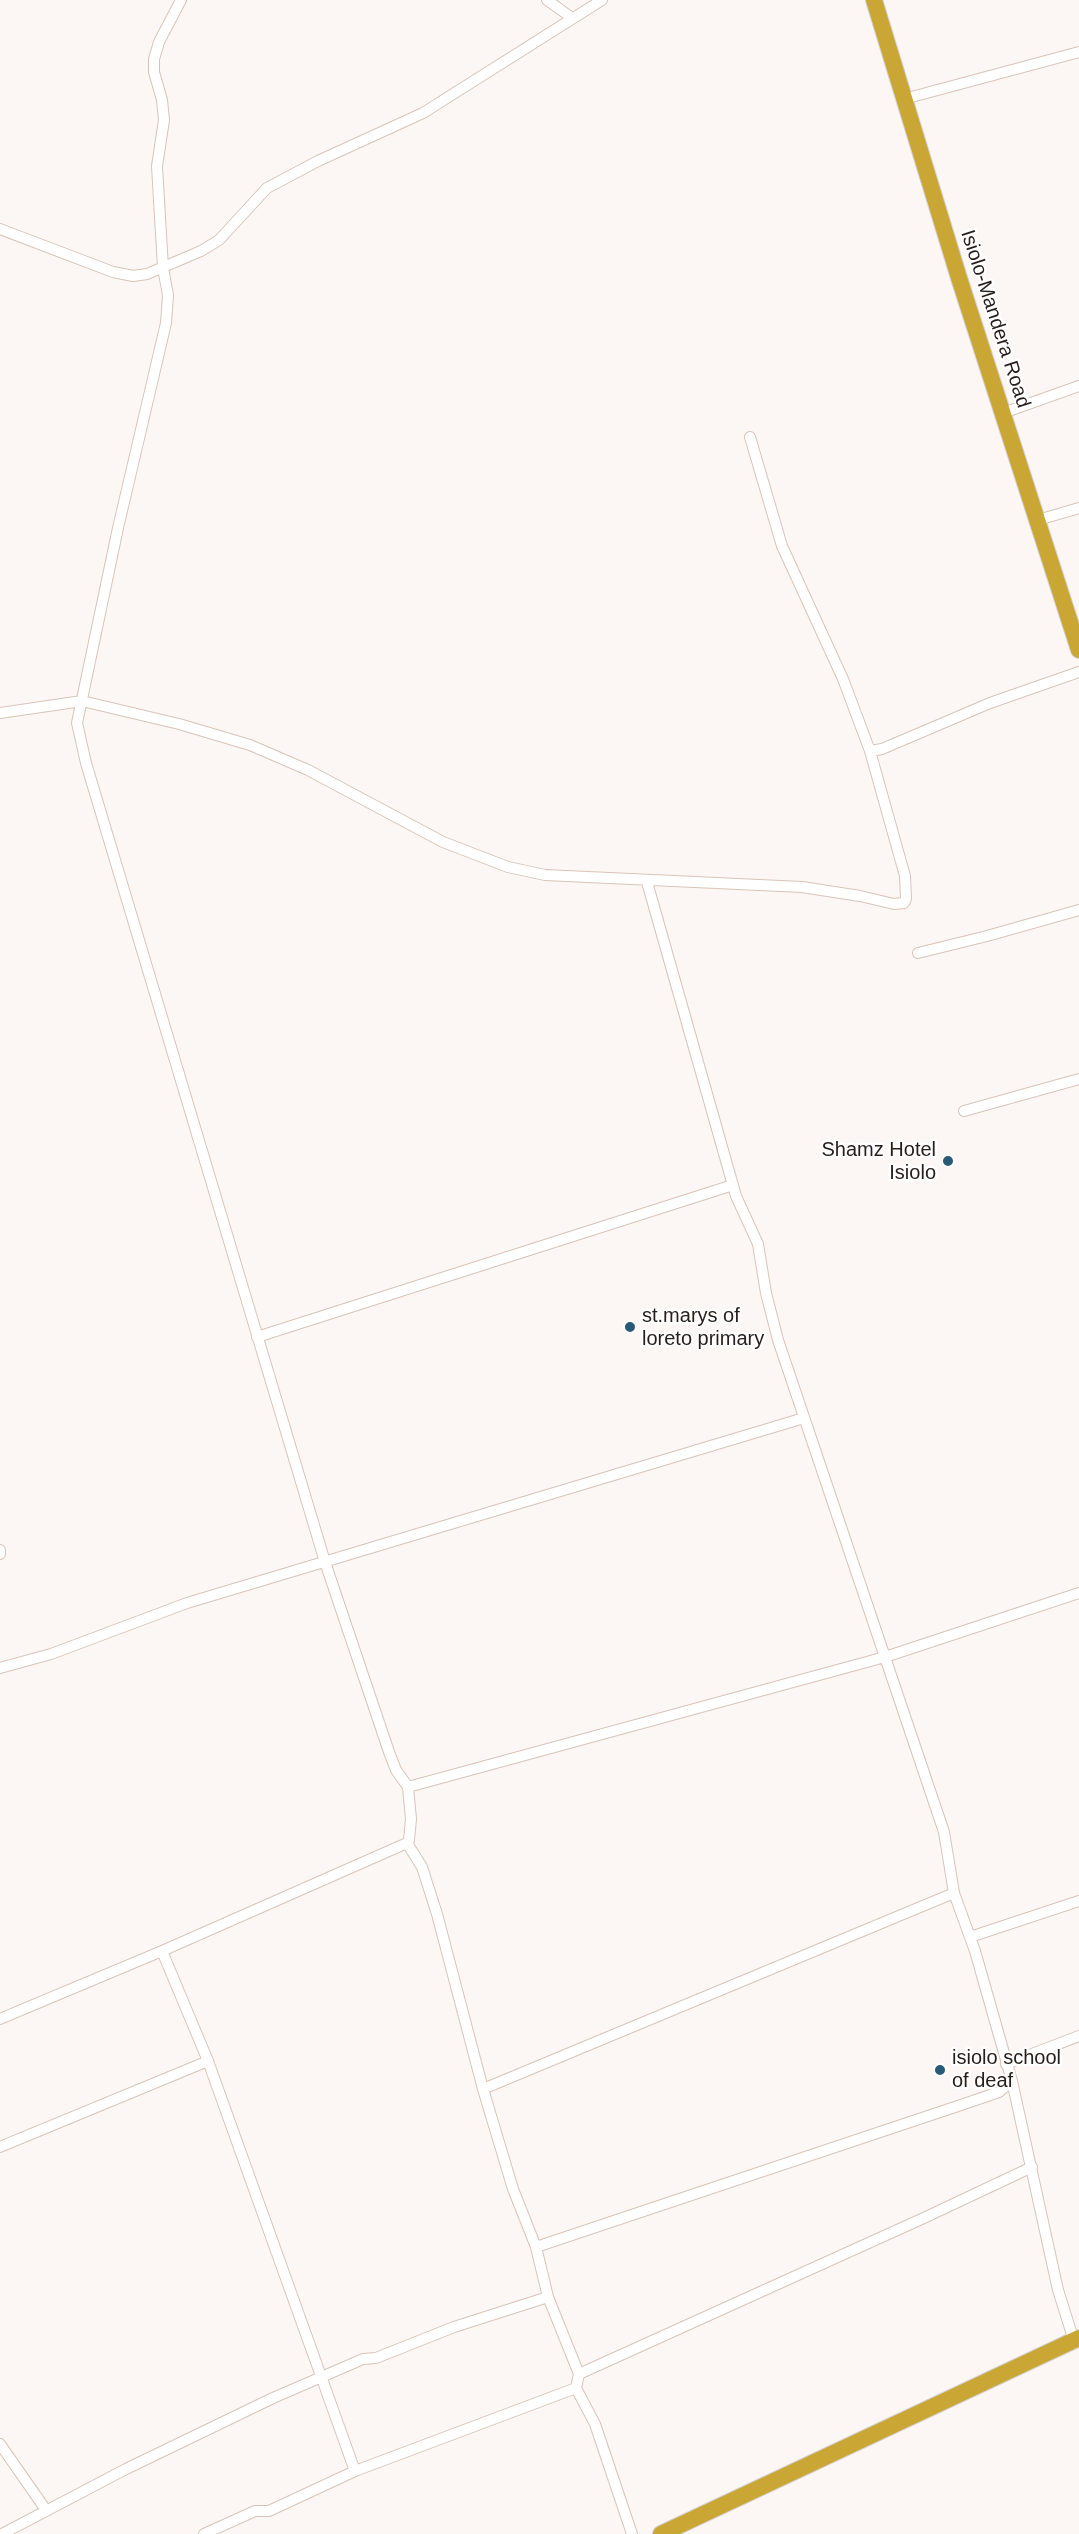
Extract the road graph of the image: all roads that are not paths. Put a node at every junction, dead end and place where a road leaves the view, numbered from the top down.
1 (181, 0) edge
2 (547, 0) edge
3 (602, 0) edge
4 (874, 0) edge
5 (572, 18) junction
6 (1079, 52) edge
7 (904, 99) junction
8 (0, 229) edge
9 (162, 268) junction
10 (1079, 386) edge
11 (1003, 413) junction
12 (750, 437) dead end
13 (1079, 508) edge
14 (1038, 520) junction
15 (1079, 650) edge
16 (1079, 672) edge
17 (82, 701) junction
18 (0, 713) edge
19 (870, 751) junction
20 (647, 882) junction
21 (1079, 910) edge
22 (918, 953) dead end
23 (1079, 1078) edge
24 (964, 1111) dead end
25 (733, 1185) junction
26 (257, 1337) junction
27 (804, 1418) junction
28 (325, 1563) junction
29 (1079, 1593) edge
30 (885, 1657) junction
31 (0, 1668) edge
32 (408, 1787) junction
33 (407, 1843) junction
34 (954, 1893) junction
35 (1079, 1901) edge
36 (970, 1937) junction
37 (162, 1951) junction
38 (0, 2019) edge
39 (1079, 2036) edge
40 (208, 2061) junction
41 (1006, 2064) junction
42 (1012, 2081) junction
43 (483, 2089) junction
44 (0, 2147) edge
45 (1032, 2167) junction
46 (536, 2247) junction
47 (548, 2297) junction
48 (1076, 2340) edge
49 (579, 2374) junction
50 (322, 2378) junction
51 (576, 2388) junction
52 (0, 2444) edge
53 (355, 2471) junction
54 (46, 2510) junction
55 (2, 2534) edge
56 (204, 2534) edge
57 (632, 2534) edge
58 (661, 2534) edge

1 - 9 street
2 - 5 street
3 - 5 street
4 - 7 highway, Isiolo-Mandera Road
5 - 9 street
6 - 7 street
7 - 11 highway, Isiolo-Mandera Road
8 - 9 street
9 - 17 street
10 - 11 street
11 - 14 highway, Isiolo-Mandera Road
12 - 19 street
13 - 14 street
14 - 15 highway, Isiolo-Mandera Road
16 - 19 street
17 - 18 street
17 - 20 street
17 - 26 street
19 - 20 street
20 - 25 street
21 - 22 street
23 - 24 street
25 - 26 street
25 - 27 street
26 - 28 street
27 - 28 street
27 - 30 street
28 - 31 street
28 - 32 street
29 - 30 street
30 - 32 street
30 - 34 street
32 - 33 street
33 - 37 street
33 - 43 street
34 - 36 street
34 - 43 street
35 - 36 street
36 - 41 street
37 - 38 street
37 - 40 street
39 - 41 street
40 - 44 street
40 - 50 street
41 - 42 street
42 - 45 street
42 - 46 street
43 - 46 street
45 - 48 street
45 - 49 street
46 - 47 street
47 - 49 street
47 - 50 street
48 - 58 highway
49 - 51 street
50 - 53 street
50 - 54 street
51 - 53 street
51 - 57 street
52 - 54 street
53 - 56 street
54 - 55 street

